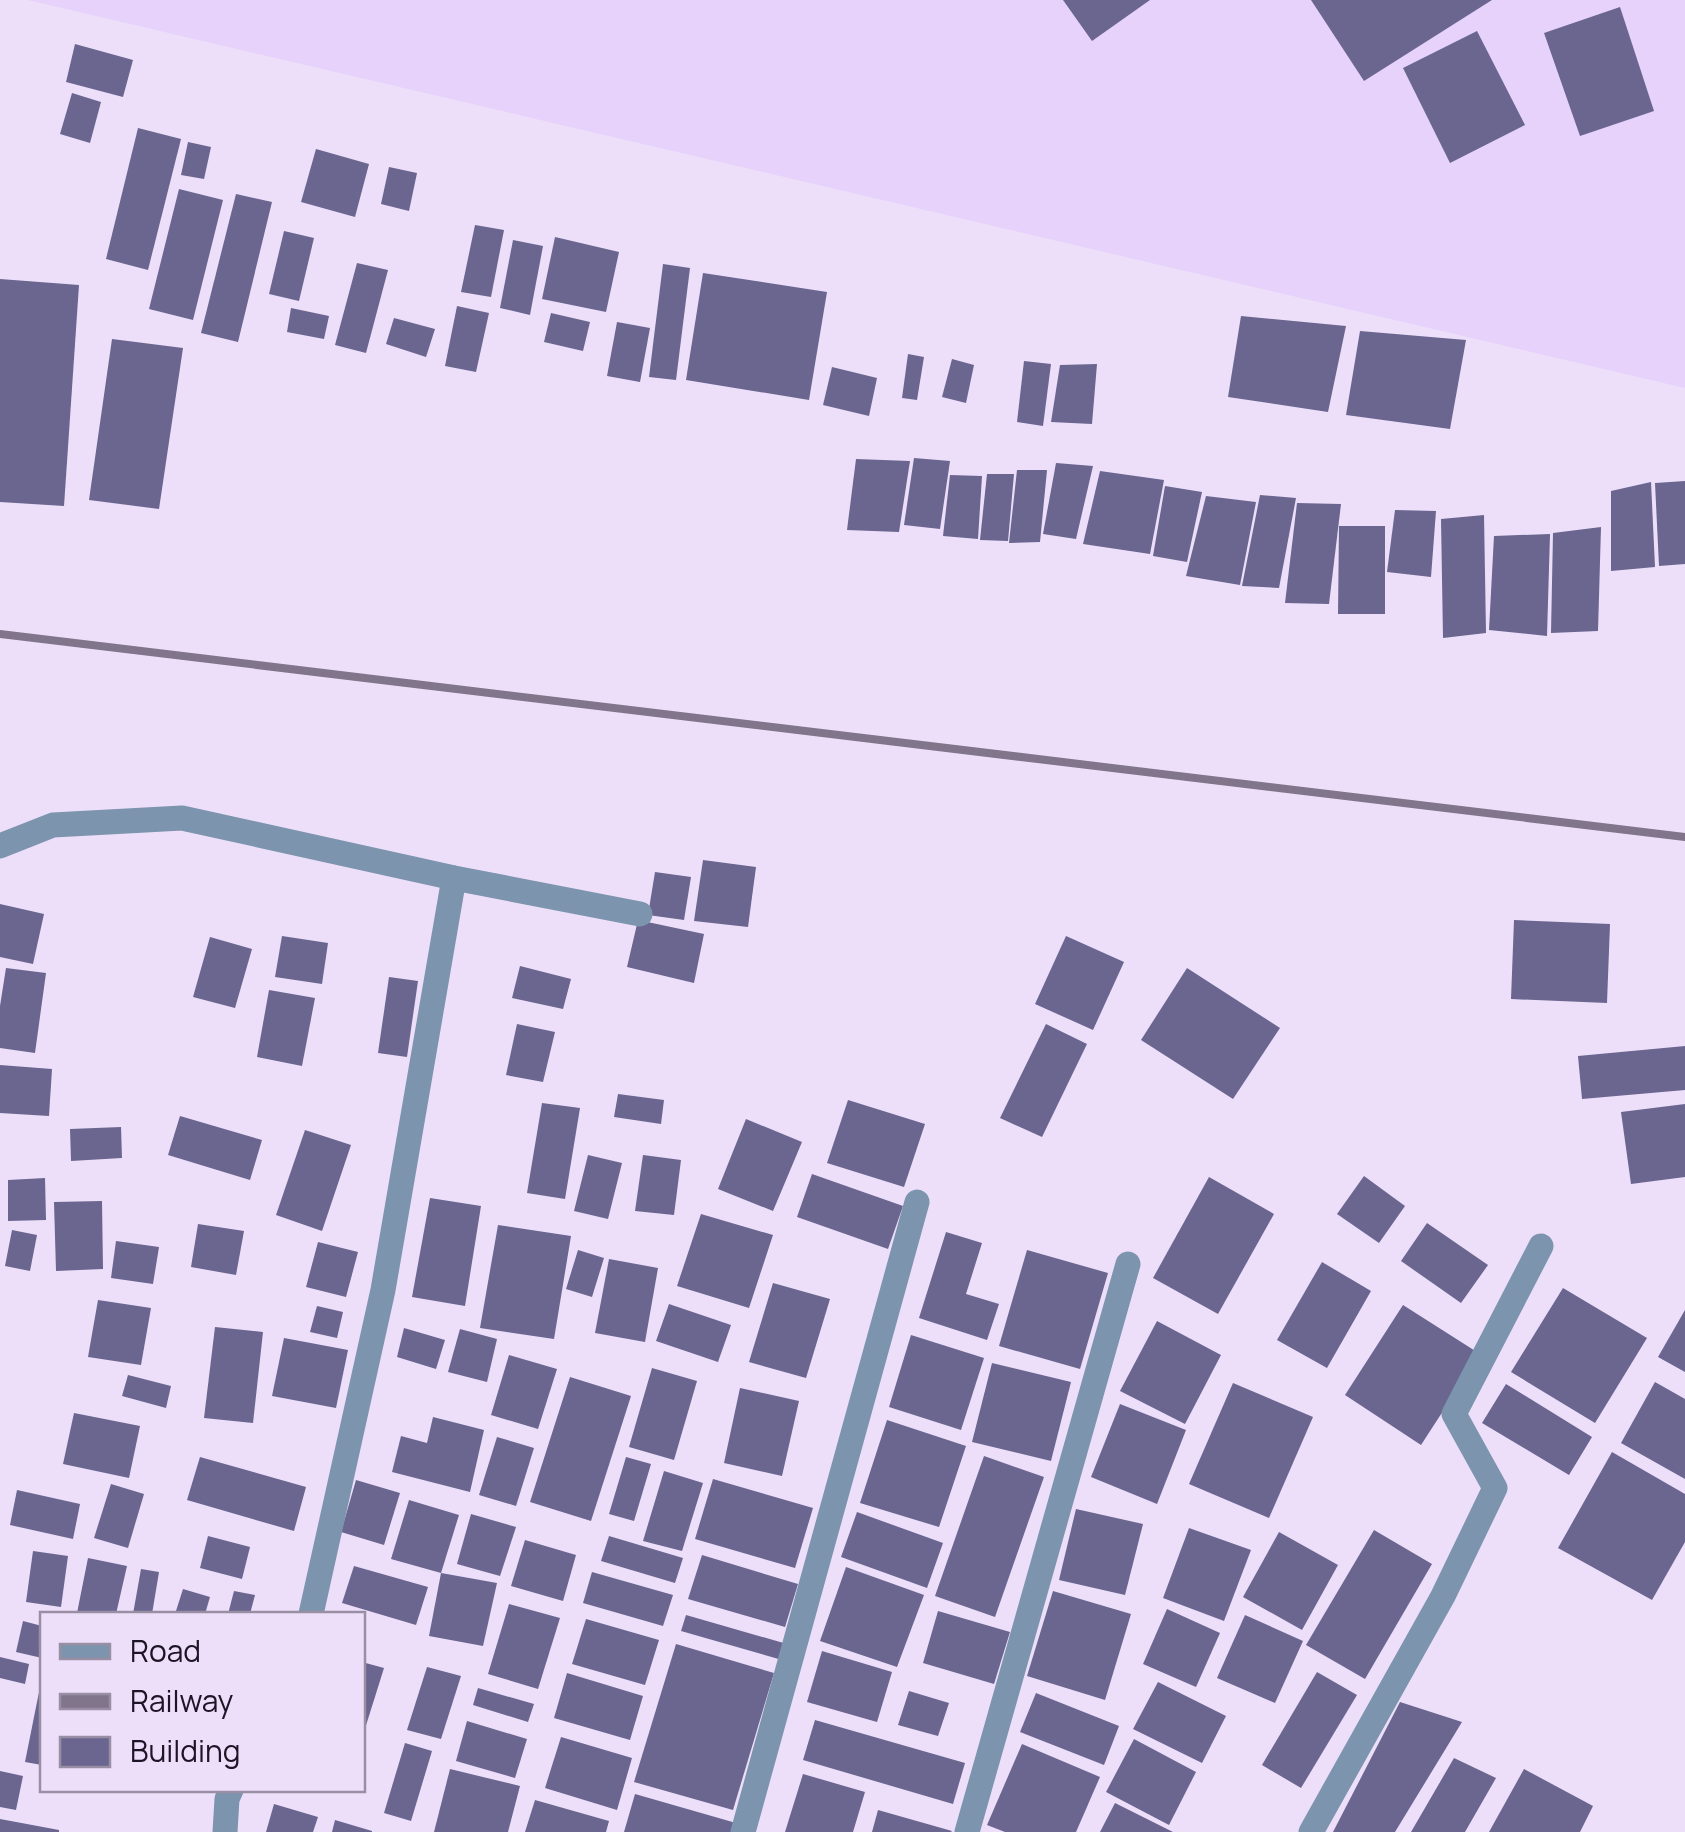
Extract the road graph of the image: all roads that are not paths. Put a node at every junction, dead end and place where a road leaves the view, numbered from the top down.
1 (0, 846) edge
2 (454, 878) junction
3 (640, 914) dead end
4 (916, 1202) dead end
5 (1541, 1246) dead end
6 (1128, 1264) dead end
7 (310, 1612) edge
8 (230, 1792) edge
9 (225, 1832) edge
10 (743, 1832) edge
11 (966, 1832) edge
12 (1311, 1832) edge

1 - 2 street
2 - 3 street
2 - 7 street
4 - 10 street
5 - 12 street
6 - 11 street
8 - 9 street

